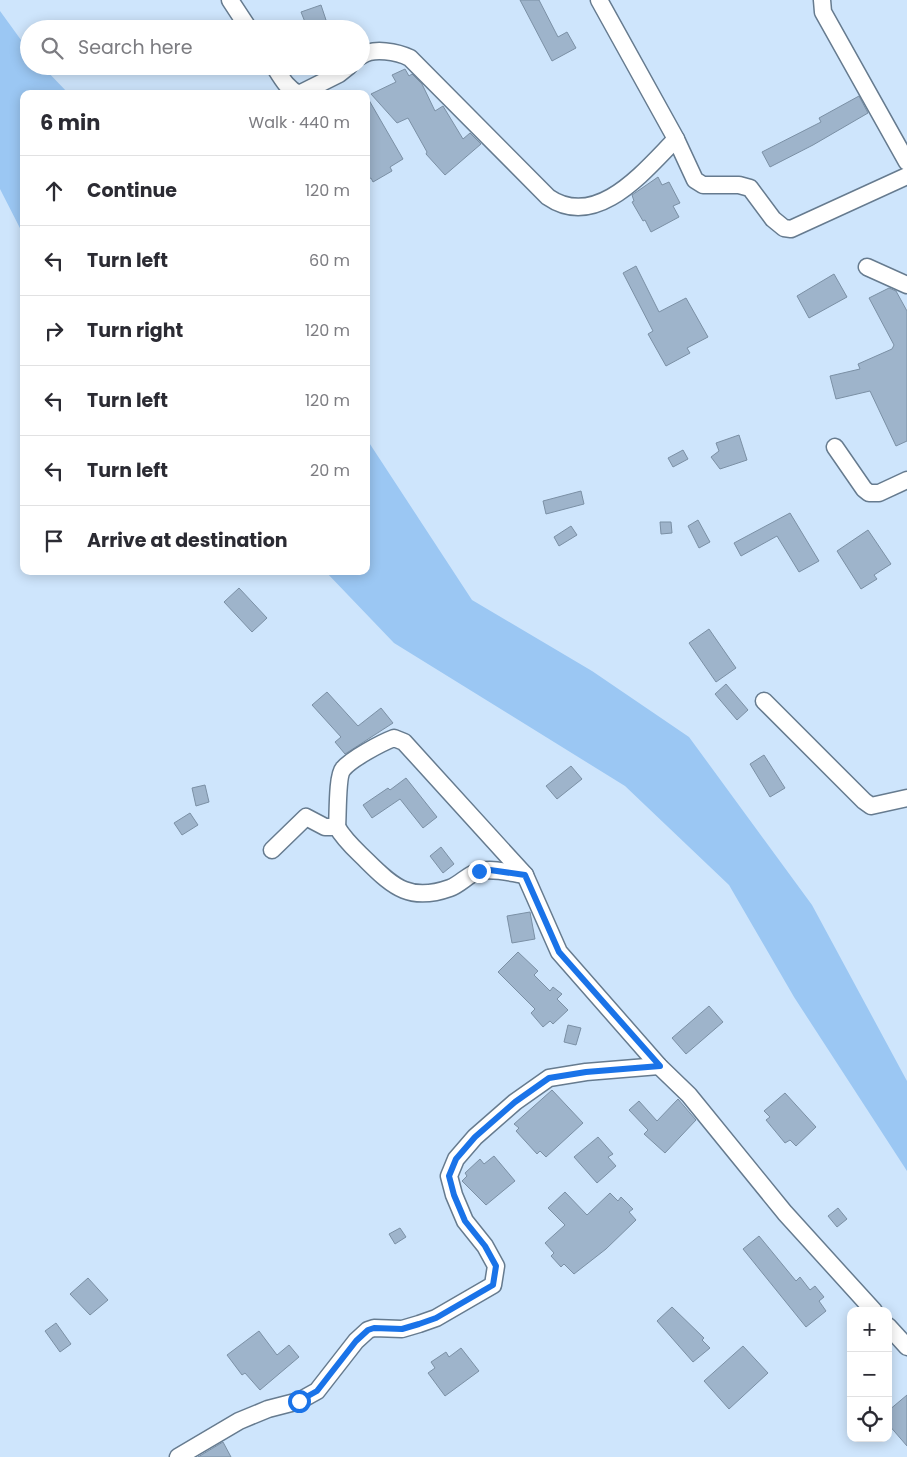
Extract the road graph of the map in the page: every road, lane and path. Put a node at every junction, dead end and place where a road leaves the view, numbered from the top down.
1 (230, 0) edge
2 (600, 0) edge
3 (822, 0) edge
4 (243, 20) edge
5 (370, 51) edge
6 (280, 75) edge
7 (337, 75) edge
8 (292, 90) edge
9 (307, 90) edge
10 (676, 139) junction
11 (907, 162) edge
12 (907, 176) edge
13 (867, 267) dead end
14 (907, 285) edge
15 (835, 447) dead end
16 (907, 480) edge
17 (764, 701) dead end
18 (907, 798) edge
19 (337, 827) junction
20 (272, 850) dead end
21 (525, 875) junction
22 (660, 1066) junction
23 (870, 1307) edge
24 (892, 1330) edge
25 (907, 1347) edge
26 (178, 1457) edge

1 - 4 street
2 - 10 street
3 - 11 street
5 - 10 street
6 - 8 street
7 - 9 street
10 - 12 street
13 - 14 street
15 - 16 street
17 - 18 street
19 - 20 street
19 - 21 street
19 - 21 street
21 - 22 street
22 - 23 street
22 - 26 street
24 - 25 street

